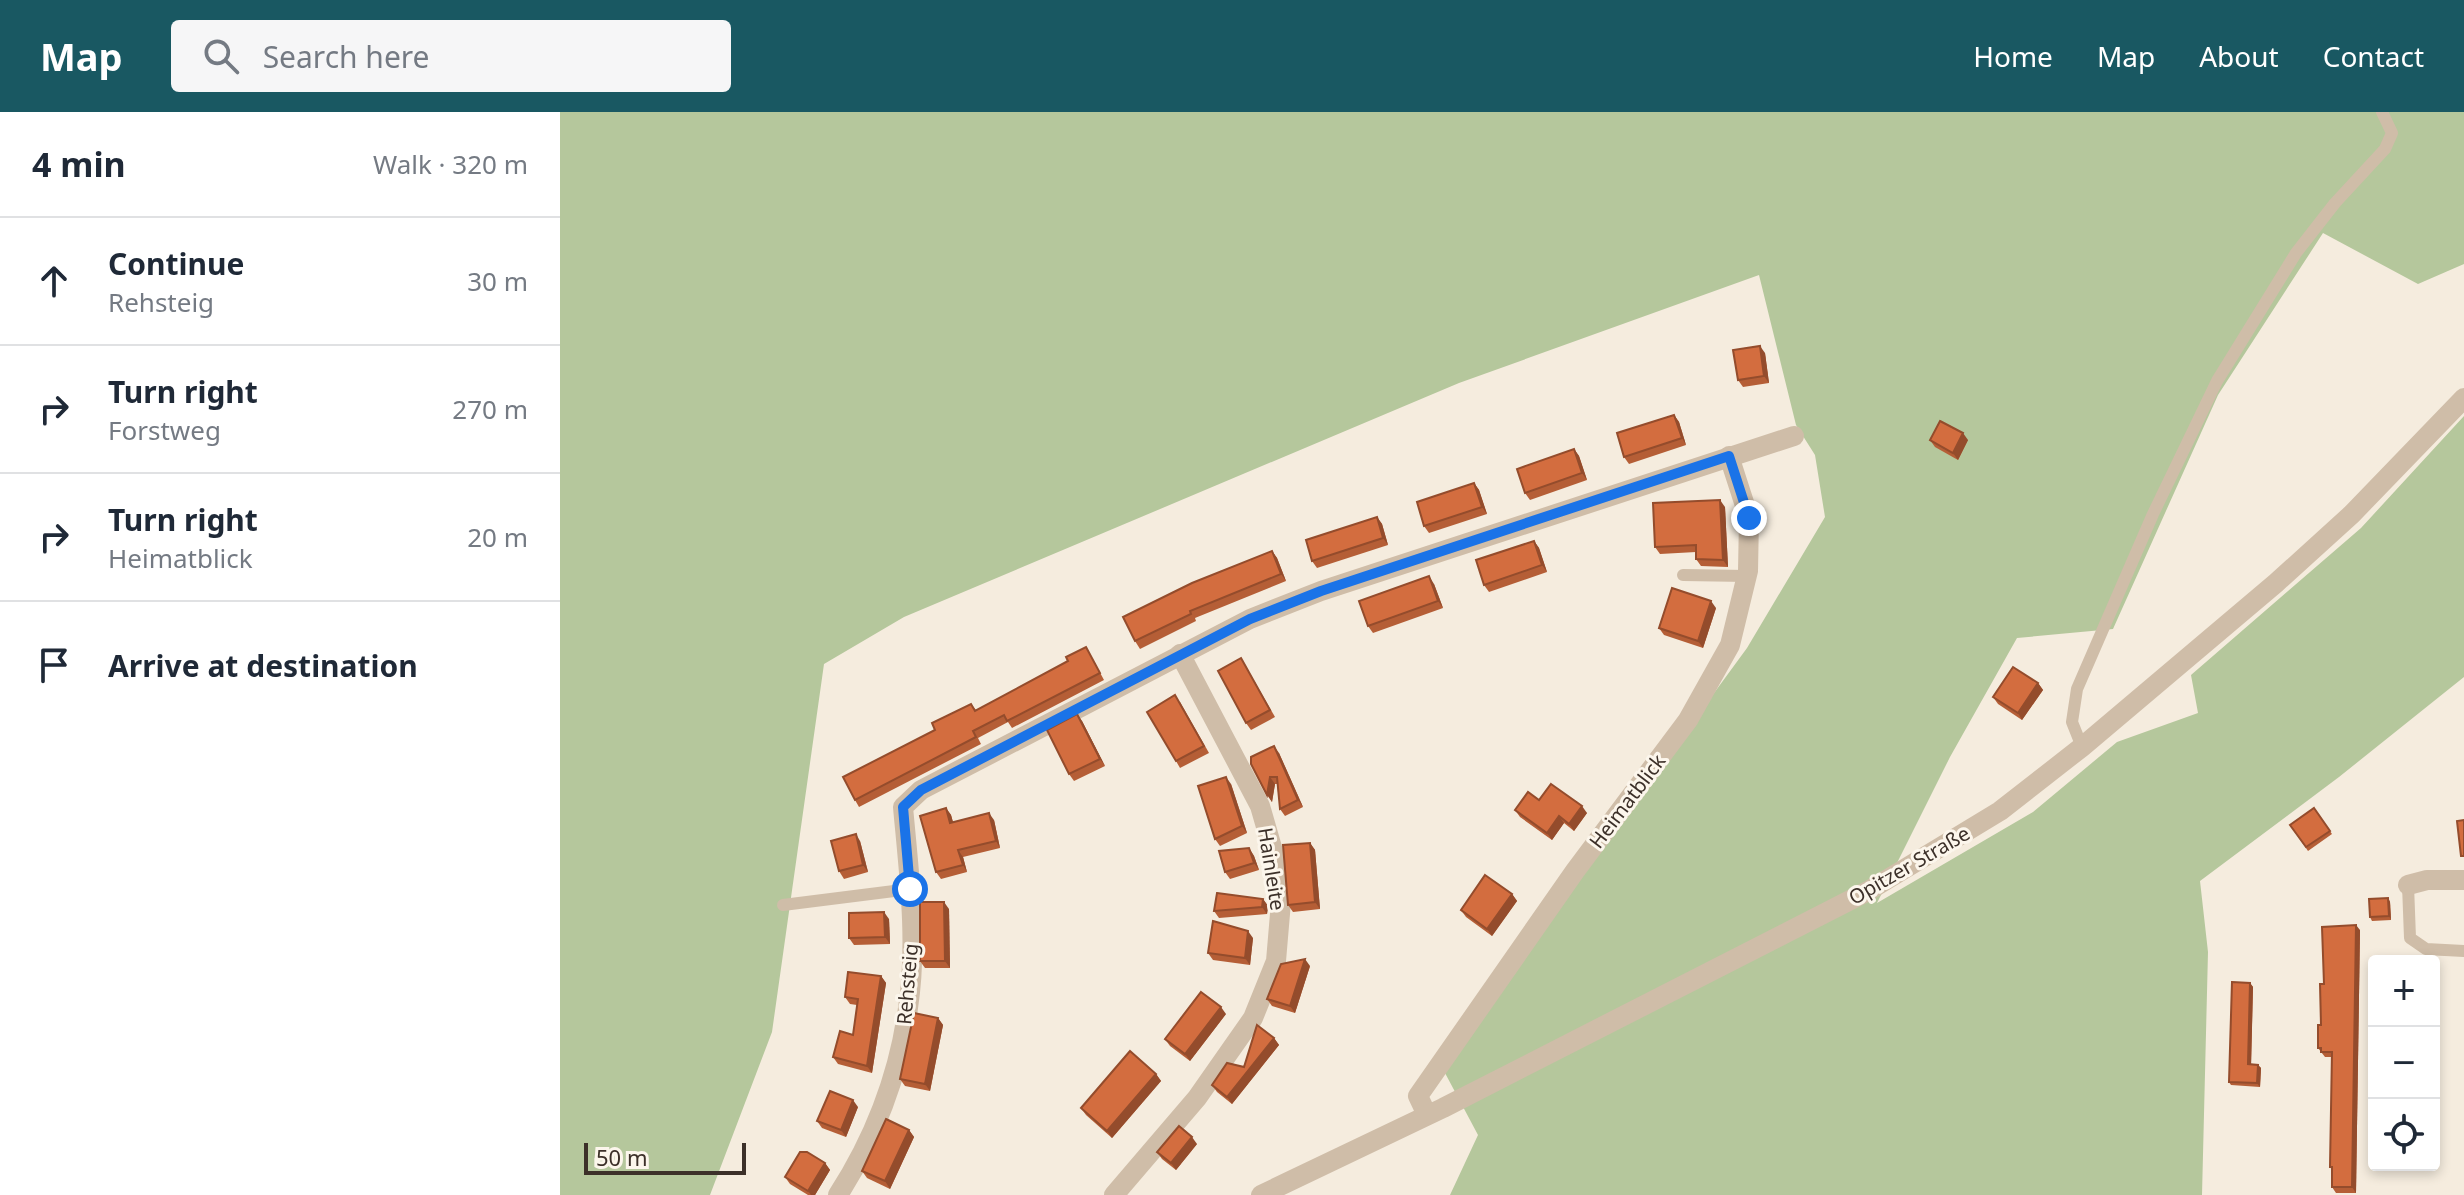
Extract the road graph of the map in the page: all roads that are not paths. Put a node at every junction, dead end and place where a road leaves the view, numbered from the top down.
1 (2382, 112) edge
2 (2464, 398) edge
3 (1794, 436) dead end
4 (1729, 456) junction
5 (1683, 575) dead end
6 (1747, 576) junction
7 (1180, 654) junction
8 (2082, 747) junction
9 (2464, 880) edge
10 (2408, 885) joint
11 (910, 889) junction
12 (783, 905) dead end
13 (2464, 951) edge
14 (1427, 1115) junction
15 (838, 1195) edge
16 (1114, 1195) edge
17 (1261, 1195) edge

1 - 8 lane
2 - 8 street, Opitzer Straße
3 - 4 street
4 - 6 street, Heimatblick
4 - 7 street
5 - 6 lane
6 - 14 street, Heimatblick
7 - 11 street, Rehsteig
7 - 16 street, Hainleite
8 - 14 street, Opitzer Straße
9 - 10 street
10 - 13 lane
11 - 12 lane
11 - 15 street, Rehsteig
14 - 17 street, Opitzer Straße

